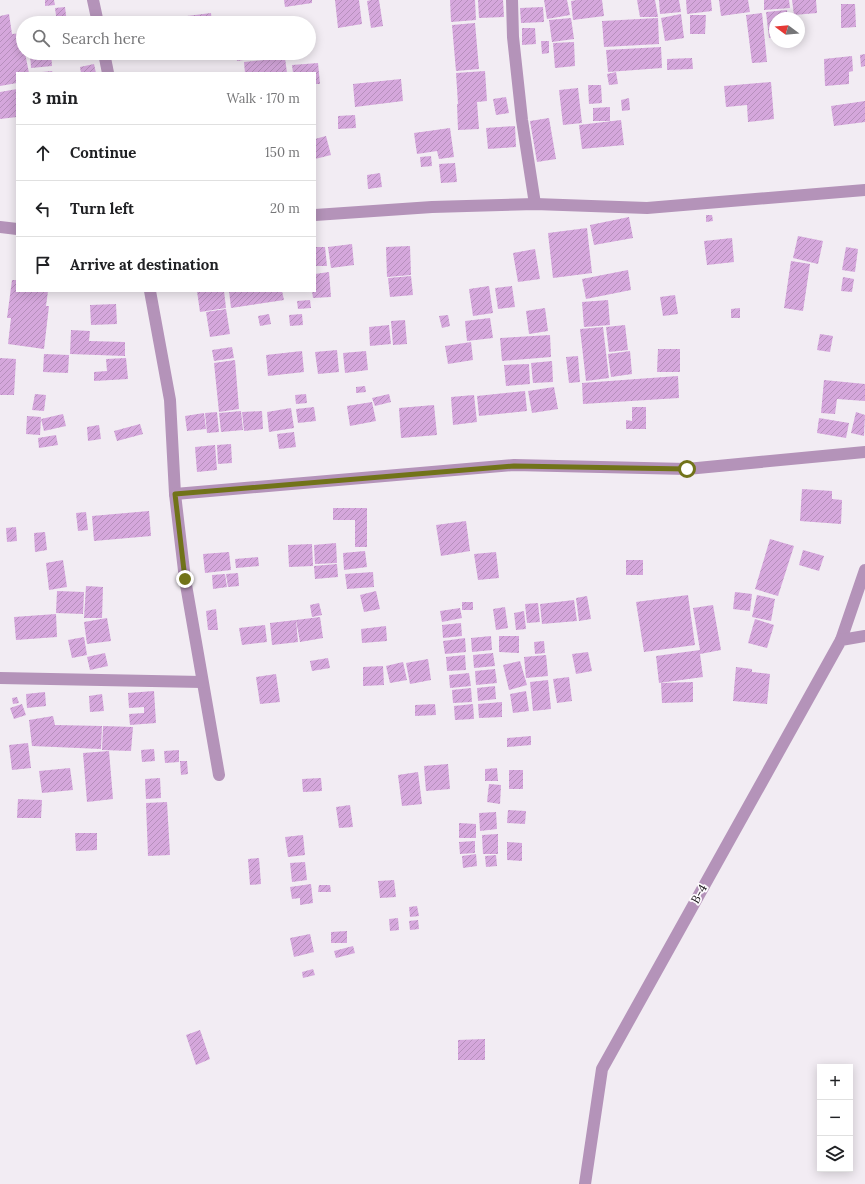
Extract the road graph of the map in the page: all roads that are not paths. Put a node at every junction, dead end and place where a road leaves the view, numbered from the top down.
1 (93, 0) edge
2 (512, 0) edge
3 (96, 16) edge
4 (105, 60) edge
5 (108, 72) edge
6 (865, 190) edge
7 (535, 204) junction
8 (316, 215) edge
9 (0, 227) edge
10 (16, 229) edge
11 (150, 292) edge
12 (865, 452) edge
13 (175, 494) junction
14 (865, 570) edge
15 (865, 636) edge
16 (841, 640) junction
17 (0, 678) edge
18 (202, 682) junction
19 (219, 775) dead end
20 (585, 1184) edge

1 - 3 street
2 - 7 street
4 - 5 street
6 - 7 street
7 - 8 street
9 - 10 street
11 - 13 street
12 - 13 street
13 - 18 street
14 - 16 street, B-4
15 - 16 street
16 - 20 street, B-4
17 - 18 street
18 - 19 street

